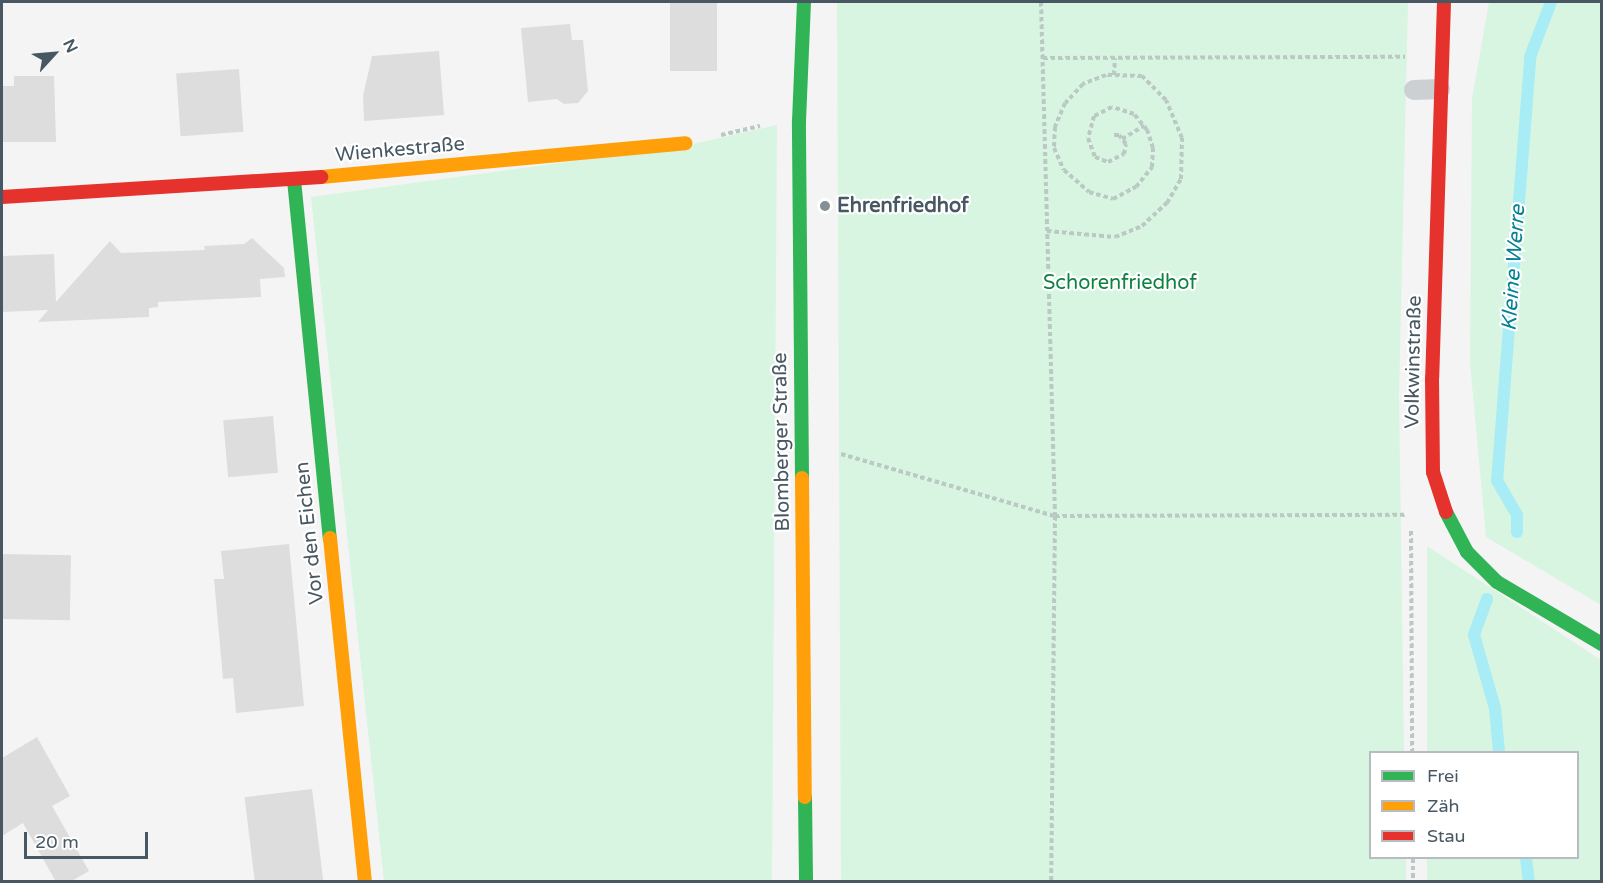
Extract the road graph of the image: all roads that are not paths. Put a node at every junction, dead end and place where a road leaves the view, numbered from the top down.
1 (804, 2) edge
2 (1444, 2) edge
3 (1440, 89) junction
4 (1414, 90) dead end
5 (685, 143) road end
6 (294, 180) junction
7 (2, 197) edge
8 (1602, 644) edge
9 (365, 882) edge
10 (806, 882) edge

1 - 10 street, Blomberger Straße
2 - 3 street, Volkwinstraße
3 - 4 lane
3 - 8 street, Volkwinstraße
5 - 6 street, Wienkestraße
6 - 7 street, Wienkestraße
6 - 9 street, Vor den Eichen

